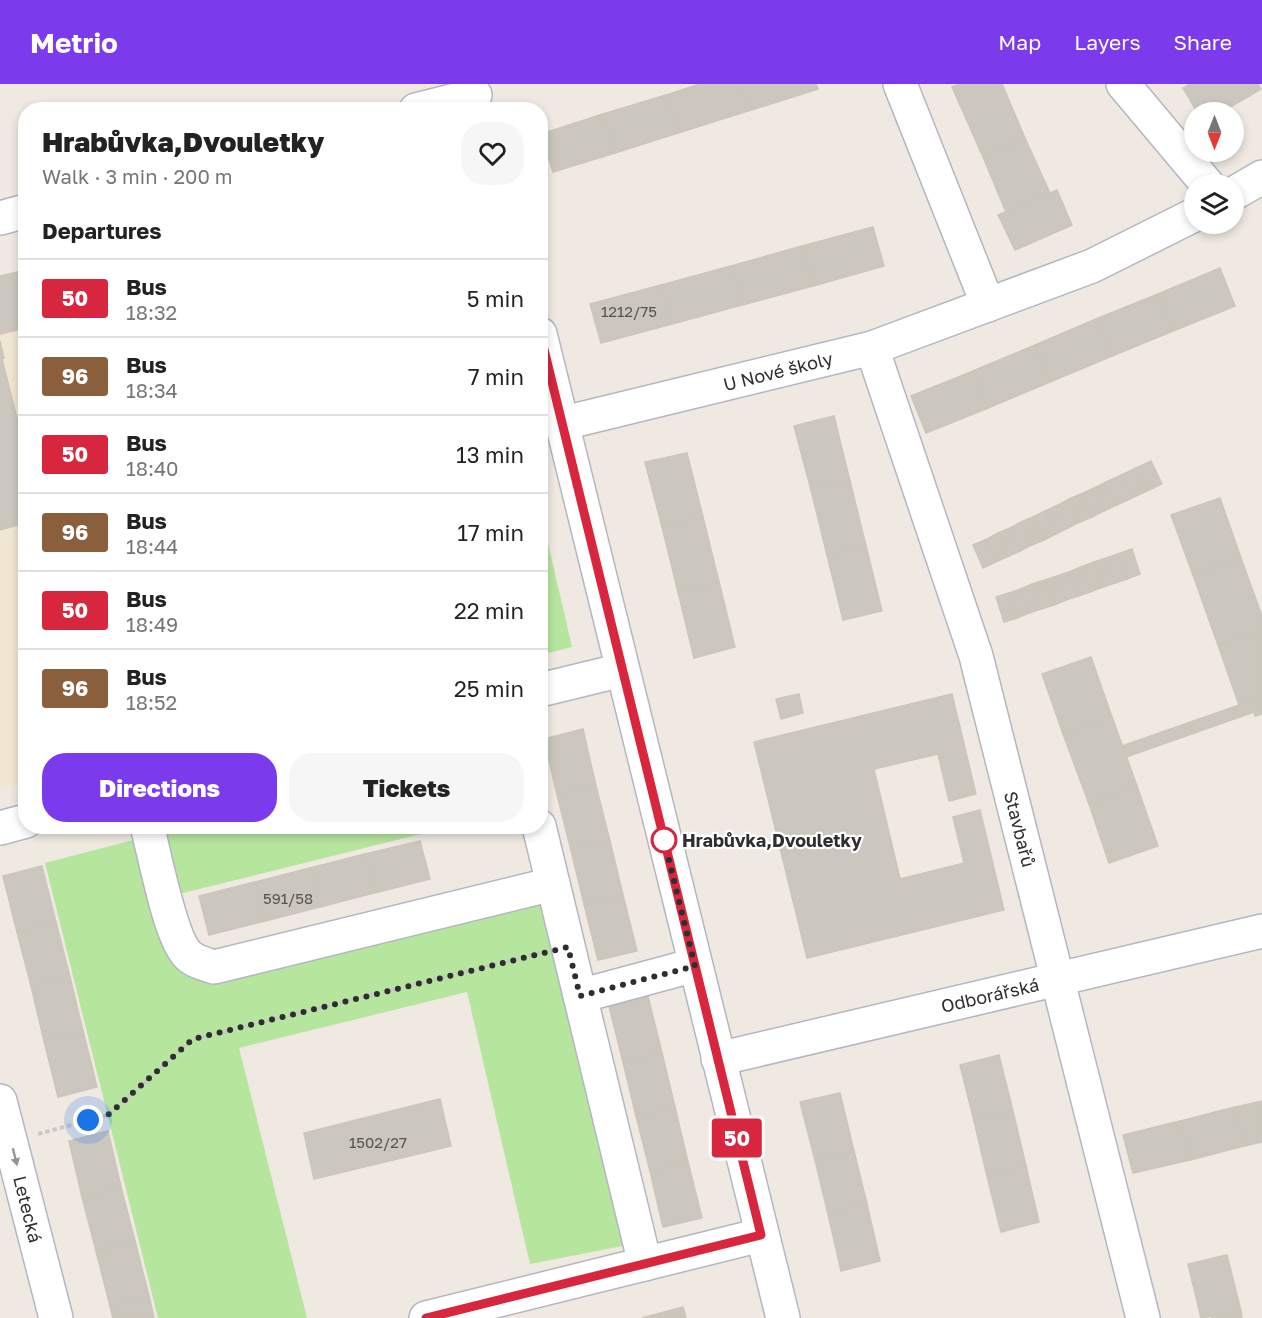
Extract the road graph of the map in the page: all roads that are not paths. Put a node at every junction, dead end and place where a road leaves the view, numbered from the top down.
1 (900, 84) edge
2 (1123, 84) edge
3 (475, 96) edge
4 (450, 102) edge
5 (1199, 174) edge
6 (1262, 177) edge
7 (1244, 188) edge
8 (18, 213) edge
9 (0, 218) edge
10 (1184, 220) edge
11 (988, 305) junction
12 (872, 348) junction
13 (548, 364) edge
14 (564, 423) junction
15 (622, 670) junction
16 (548, 688) edge
17 (18, 823) edge
18 (0, 828) edge
19 (149, 834) edge
20 (540, 834) edge
21 (553, 884) junction
22 (1262, 931) edge
23 (695, 966) junction
24 (1058, 979) junction
25 (580, 996) junction
26 (718, 1059) junction
27 (0, 1101) edge
28 (761, 1235) junction
29 (645, 1264) junction
30 (56, 1318) edge
31 (426, 1318) edge
32 (783, 1318) edge
33 (1143, 1318) edge

1 - 11 street
2 - 5 street
3 - 4 street
6 - 7 street
8 - 9 street
10 - 11 street, U Nové školy
11 - 12 street, U Nové školy
12 - 14 street, U Nové školy
12 - 24 street, Stavbařů
13 - 14 street
14 - 15 street
15 - 16 street
15 - 23 street
17 - 18 street
19 - 21 street
20 - 21 street
21 - 25 street
22 - 24 street, Odborářská
23 - 25 street
23 - 26 street
24 - 26 street, Odborářská
24 - 33 street, Stavbařů
25 - 29 street
26 - 28 street
27 -> 30 street, Letecká
28 - 29 street
28 - 32 street
29 - 31 street

